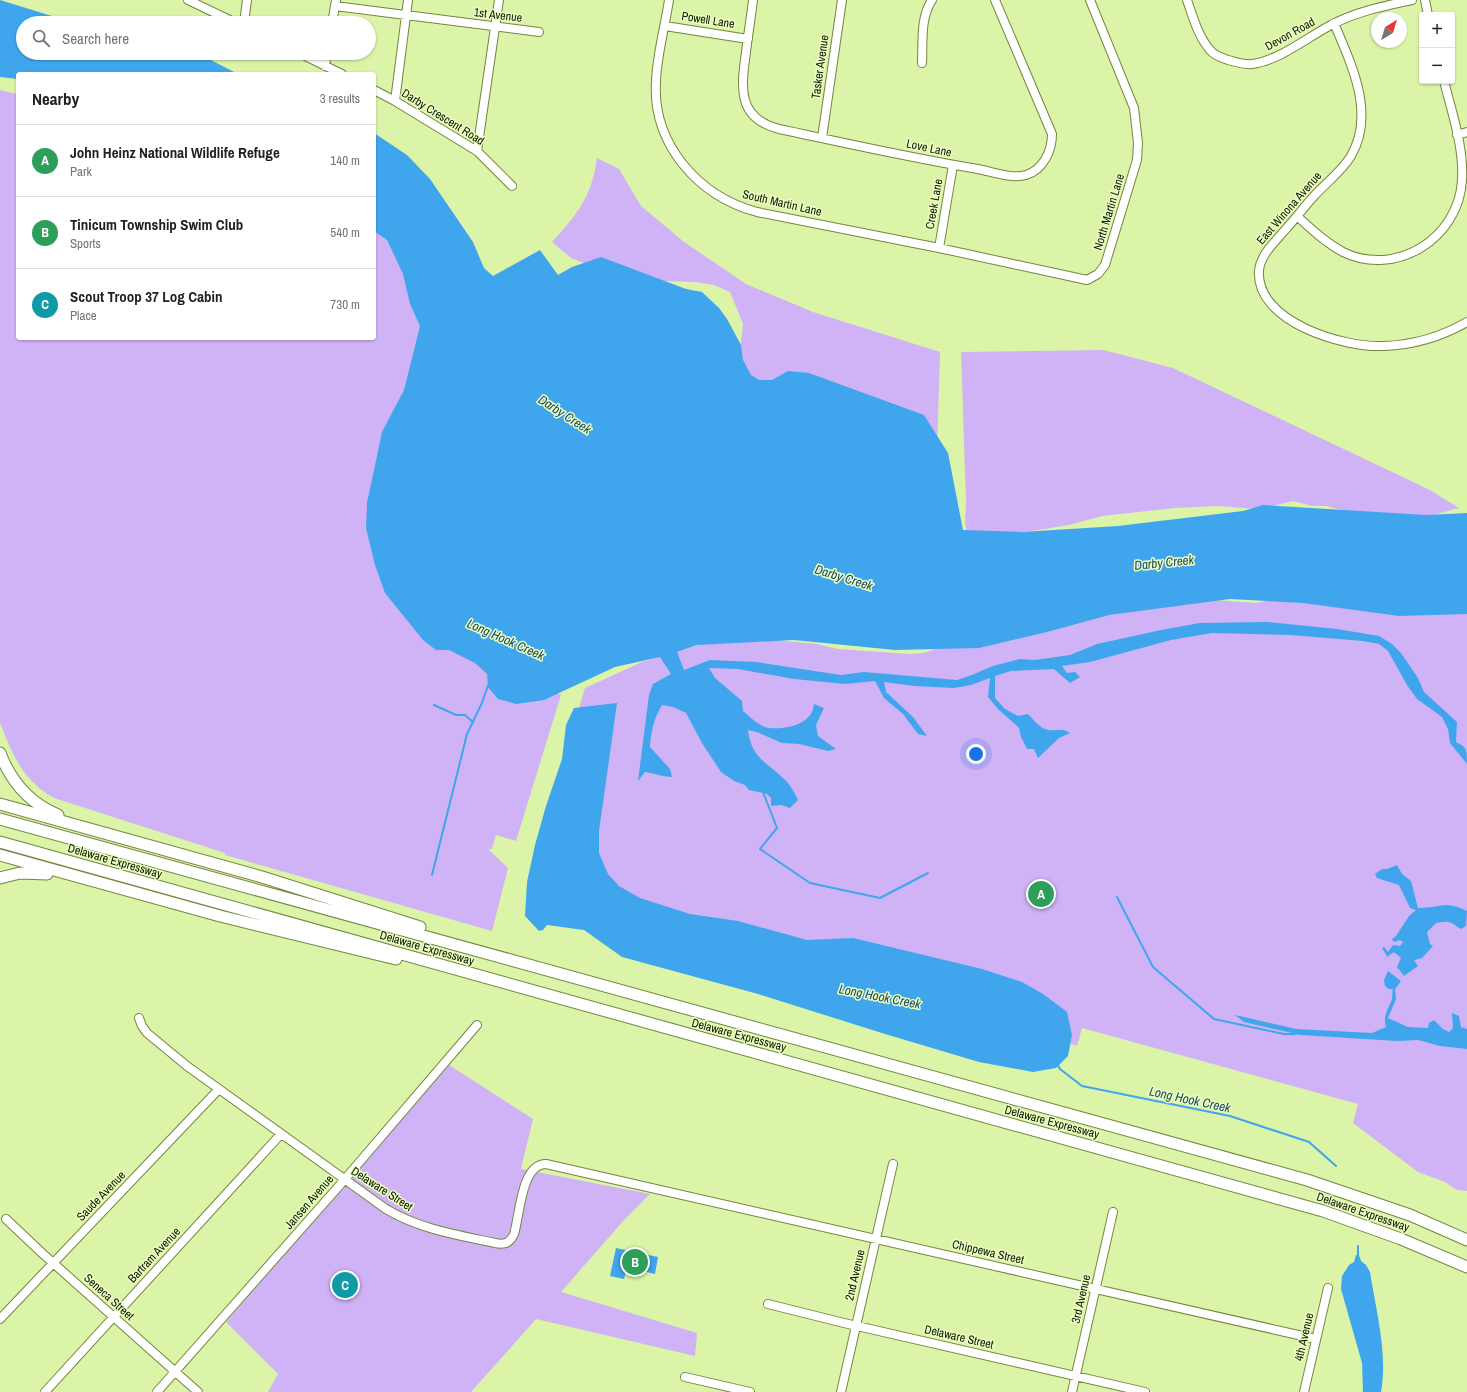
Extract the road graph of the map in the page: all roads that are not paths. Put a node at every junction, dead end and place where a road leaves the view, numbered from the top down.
1 (188, 0) edge
2 (247, 0) edge
3 (408, 0) edge
4 (499, 0) edge
5 (669, 0) edge
6 (753, 0) edge
7 (842, 0) edge
8 (932, 0) edge
9 (995, 0) edge
10 (1090, 0) edge
11 (1187, 0) edge
12 (1412, 0) edge
13 (1425, 0) edge
14 (335, 3) edge
15 (1427, 12) edge
16 (406, 15) junction
17 (221, 16) edge
18 (245, 16) edge
19 (333, 16) edge
20 (1334, 23) junction
21 (665, 26) junction
22 (496, 27) junction
23 (539, 32) dead end
24 (748, 39) junction
25 (313, 60) edge
26 (326, 60) edge
27 (922, 63) dead end
28 (325, 66) junction
29 (338, 72) edge
30 (1445, 84) edge
31 (376, 91) edge
32 (395, 101) junction
33 (1467, 132) edge
34 (1457, 134) junction
35 (822, 138) junction
36 (477, 151) junction
37 (953, 165) junction
38 (512, 186) dead end
39 (1297, 216) junction
40 (939, 248) junction
41 (1467, 322) edge
42 (0, 753) edge
43 (0, 804) edge
44 (0, 819) edge
45 (109, 835) junction
46 (0, 842) edge
47 (0, 855) edge
48 (0, 878) edge
49 (88, 880) junction
50 (519, 962) junction
51 (465, 972) junction
52 (139, 1018) dead end
53 (477, 1025) dead end
54 (219, 1089) junction
55 (281, 1134) junction
56 (893, 1164) dead end
57 (345, 1179) junction
58 (654, 1189) joint
59 (1113, 1212) dead end
60 (6, 1219) dead end
61 (876, 1239) junction
62 (1467, 1240) edge
63 (53, 1263) junction
64 (1467, 1268) edge
65 (1328, 1288) dead end
66 (1096, 1289) junction
67 (768, 1304) dead end
68 (113, 1317) junction
69 (0, 1319) edge
70 (856, 1326) junction
71 (1316, 1339) junction
72 (175, 1372) junction
73 (1076, 1376) junction
74 (685, 1377) dead end
75 (45, 1392) edge
76 (157, 1392) edge
77 (198, 1392) edge
78 (750, 1392) edge
79 (841, 1392) edge
80 (1072, 1392) edge
81 (1146, 1392) edge
82 (1304, 1392) edge

1 - 17 street
2 - 18 street
3 - 16 street
4 - 22 street
5 - 21 street, South Martin Lane
6 - 24 street, Love Lane
7 - 35 street, Tasker Avenue
8 - 27 street
9 - 37 street, Love Lane
10 - 40 street, North Martin Lane
11 - 20 street, Devon Road
12 - 20 street, Devon Road
13 - 15 street
14 - 16 street, 1st Avenue
14 - 19 street
16 - 22 street, 1st Avenue
16 - 32 street
20 - 39 street, East Winona Avenue
21 - 24 street, Powell Lane
21 - 40 street, South Martin Lane
22 - 23 street, 1st Avenue
22 - 36 street
24 - 35 street, Love Lane
25 - 28 street
26 - 28 street
28 - 29 street
30 - 34 street
31 - 32 street, Darby Crescent Road
32 - 36 street, Darby Crescent Road
33 - 34 street
34 - 39 street
35 - 37 street, Love Lane
36 - 38 street, Darby Crescent Road
37 - 40 street, Creek Lane
39 - 41 street, East Winona Avenue
42 - 45 highway
43 - 45 highway
44 - 50 highway, Delaware Expressway
45 - 50 highway
46 - 51 highway, Delaware Expressway
47 - 49 highway
48 - 49 highway
49 - 51 highway
50 - 62 highway, Delaware Expressway
51 - 64 highway, Delaware Expressway
52 - 54 street, Delaware Street
53 - 57 street, Jansen Avenue
54 - 55 street, Delaware Street
54 - 63 street, Saude Avenue
55 - 57 street, Delaware Street
55 - 68 street, Bartram Avenue
56 - 61 street, 2nd Avenue
57 - 58 street, Delaware Street
57 - 72 street, Jansen Avenue
58 - 61 street, Chippewa Street
59 - 66 street, 3rd Avenue
60 - 63 street, Seneca Street
61 - 66 street, Chippewa Street
61 - 70 street, 2nd Avenue
63 - 68 street, Seneca Street
63 - 69 street, Saude Avenue
65 - 71 street, 4th Avenue
66 - 71 street, Chippewa Street
66 - 73 street, 3rd Avenue
67 - 70 street, Delaware Street
68 - 72 street, Seneca Street
68 - 75 street, Bartram Avenue
70 - 73 street, Delaware Street
70 - 79 street, 2nd Avenue
71 - 82 street, 4th Avenue
72 - 76 street, Jansen Avenue
72 - 77 street, Seneca Street
73 - 80 street, 3rd Avenue
73 - 81 street, Delaware Street
74 - 78 street

